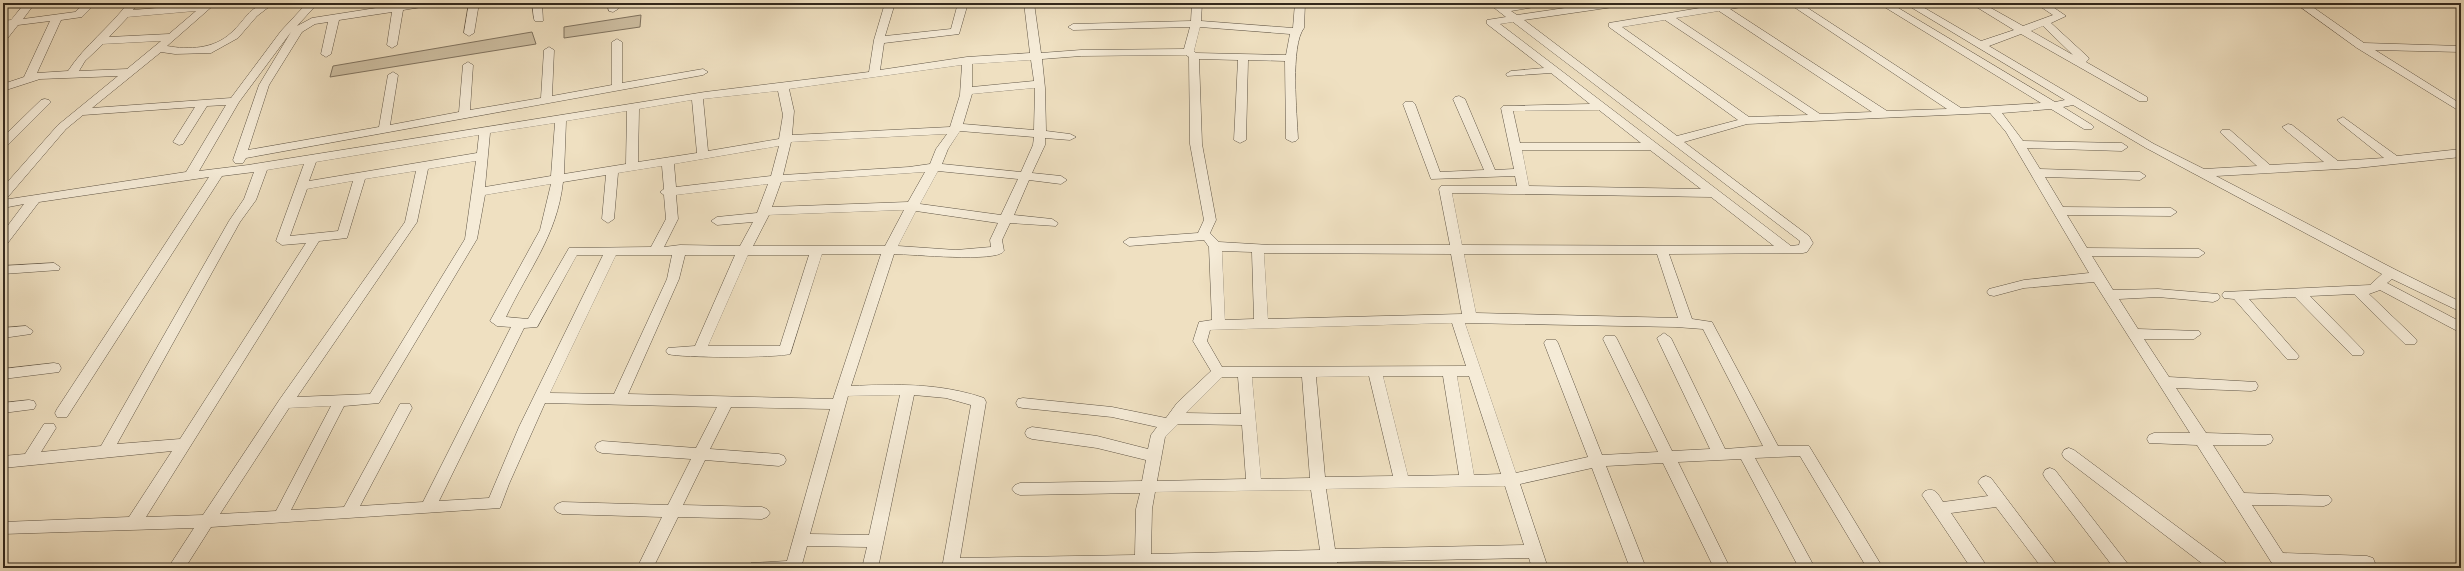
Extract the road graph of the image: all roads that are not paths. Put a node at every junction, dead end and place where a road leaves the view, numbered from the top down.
1 (30, 3) edge
2 (91, 3) edge
3 (133, 3) edge
4 (269, 3) edge
5 (313, 3) edge
6 (428, 3) edge
7 (474, 3) edge
8 (537, 3) edge
9 (890, 3) edge
10 (963, 3) edge
11 (1029, 3) edge
12 (1197, 3) edge
13 (1300, 3) edge
14 (1493, 3) edge
15 (1540, 3) edge
16 (1620, 3) edge
17 (1749, 3) edge
18 (1793, 3) edge
19 (1882, 3) edge
20 (1909, 3) edge
21 (1975, 3) edge
22 (2040, 3) edge
23 (2300, 3) edge
24 (208, 5) edge
25 (398, 8) junction
26 (1721, 8) junction
27 (1502, 10) junction
28 (125, 14) junction
29 (1666, 16) junction
30 (57, 18) junction
31 (334, 18) junction
32 (1514, 18) junction
33 (539, 19) dead end
34 (2044, 22) junction
35 (7, 24) edge
36 (1196, 24) junction
37 (1073, 27) dead end
38 (2022, 30) junction
39 (1295, 31) junction
40 (469, 33) dead end
41 (3, 37) edge
42 (171, 37) junction
43 (879, 40) junction
44 (98, 41) junction
45 (617, 42) dead end
46 (392, 45) dead end
47 (1980, 45) junction
48 (2361, 46) junction
49 (159, 48) junction
50 (2461, 48) edge
51 (549, 50) dead end
52 (326, 54) dead end
53 (1191, 54) junction
54 (1035, 55) junction
55 (1243, 57) junction
56 (1290, 58) junction
57 (967, 60) junction
58 (468, 65) dead end
59 (1554, 70) junction
60 (129, 72) junction
61 (703, 72) dead end
62 (874, 73) junction
63 (2098, 73) junction
64 (72, 74) junction
65 (1511, 74) dead end
66 (393, 75) dead end
67 (29, 79) junction
68 (1039, 84) junction
69 (782, 86) junction
70 (3, 88) edge
71 (617, 88) junction
72 (966, 91) junction
73 (697, 96) junction
74 (1459, 99) dead end
75 (546, 100) junction
76 (2143, 100) dead end
77 (234, 101) junction
78 (45, 102) dead end
79 (2073, 102) junction
80 (203, 104) junction
81 (1409, 104) dead end
82 (633, 106) junction
83 (2054, 106) junction
84 (1602, 107) junction
85 (2461, 109) edge
86 (1958, 110) junction
87 (1993, 110) junction
88 (81, 112) junction
89 (1883, 114) junction
90 (464, 115) junction
91 (561, 118) junction
92 (1817, 118) junction
93 (2343, 120) dead end
94 (1746, 121) junction
95 (2288, 126) dead end
96 (2088, 127) dead end
97 (956, 128) junction
98 (384, 129) junction
99 (485, 130) junction
100 (2226, 132) dead end
101 (1039, 136) junction
102 (1070, 137) dead end
103 (1292, 139) dead end
104 (785, 140) junction
105 (1240, 140) dead end
106 (1674, 141) junction
107 (179, 142) dead end
108 (3, 144) edge
109 (2020, 144) junction
110 (1654, 146) junction
111 (1515, 147) junction
112 (2122, 147) dead end
113 (2461, 153) edge
114 (242, 154) junction
115 (482, 156) junction
116 (703, 156) junction
117 (312, 157) junction
118 (2394, 160) junction
119 (668, 161) junction
120 (422, 165) junction
121 (2335, 165) junction
122 (262, 166) junction
123 (632, 167) junction
124 (935, 167) junction
125 (2267, 169) junction
126 (235, 170) junction
127 (612, 171) junction
128 (1520, 172) junction
129 (218, 173) junction
130 (1491, 173) junction
131 (2036, 173) junction
132 (2204, 173) junction
133 (190, 176) junction
134 (360, 176) junction
135 (1023, 176) junction
136 (2140, 176) dead end
137 (775, 178) junction
138 (556, 179) junction
139 (1061, 180) dead end
140 (302, 186) junction
141 (1524, 189) junction
142 (479, 192) junction
143 (668, 192) junction
144 (1714, 193) junction
145 (3, 194) edge
146 (35, 198) junction
147 (3, 204) edge
148 (912, 207) junction
149 (2060, 211) junction
150 (2171, 212) dead end
151 (764, 214) junction
152 (608, 219) dead end
153 (1007, 219) junction
154 (717, 221) dead end
155 (1052, 223) dead end
156 (1203, 235) junction
157 (315, 238) junction
158 (3, 240) edge
159 (1129, 242) dead end
160 (1215, 246) junction
161 (1258, 249) junction
162 (612, 250) junction
163 (656, 250) junction
164 (680, 250) junction
165 (1456, 250) junction
166 (1788, 250) junction
167 (743, 251) junction
168 (1662, 251) junction
169 (816, 252) junction
170 (888, 252) junction
171 (2083, 252) junction
172 (2199, 253) dead end
173 (54, 267) dead end
174 (3, 270) edge
175 (2391, 273) junction
176 (2098, 277) junction
177 (2378, 284) junction
178 (2356, 289) junction
179 (1994, 292) dead end
180 (2299, 293) junction
181 (2110, 295) junction
182 (2213, 297) dead end
183 (2461, 307) edge
184 (1464, 318) junction
185 (1261, 322) junction
186 (520, 323) junction
187 (1687, 323) junction
188 (1219, 324) junction
189 (2461, 328) edge
190 (26, 331) dead end
191 (3, 333) edge
192 (2134, 334) junction
193 (2194, 334) dead end
194 (1664, 338) dead end
195 (1610, 339) dead end
196 (2410, 341) dead end
197 (1550, 343) dead end
198 (673, 351) dead end
199 (699, 352) junction
200 (2357, 352) dead end
201 (2292, 356) dead end
202 (54, 368) dead end
203 (1449, 370) junction
204 (1309, 371) junction
205 (1474, 371) junction
206 (1218, 372) junction
207 (1245, 372) junction
208 (1375, 372) junction
209 (3, 374) edge
210 (2166, 382) junction
211 (2251, 386) dead end
212 (908, 389) junction
213 (840, 397) junction
214 (540, 398) junction
215 (618, 400) junction
216 (726, 402) junction
217 (286, 403) junction
218 (1023, 403) dead end
219 (29, 405) dead end
220 (338, 407) dead end
221 (3, 408) edge
222 (405, 408) dead end
223 (62, 413) dead end
224 (1248, 420) junction
225 (1171, 421) junction
226 (50, 428) dead end
227 (1032, 433) dead end
228 (2154, 439) dead end
229 (2202, 439) junction
230 (2266, 439) dead end
231 (184, 444) junction
232 (602, 447) dead end
233 (106, 451) junction
234 (1773, 451) junction
235 (1745, 453) junction
236 (699, 454) junction
237 (1720, 454) junction
238 (2069, 454) dead end
239 (1154, 456) junction
240 (1668, 457) junction
241 (30, 458) junction
242 (779, 460) dead end
243 (1596, 461) junction
244 (3, 462) edge
245 (2050, 474) dead end
246 (1467, 480) junction
247 (1512, 480) junction
248 (1986, 482) dead end
249 (1318, 483) junction
250 (1402, 483) junction
251 (1254, 484) junction
252 (1148, 485) junction
253 (1020, 489) dead end
254 (1930, 495) dead end
255 (2241, 499) junction
256 (2000, 500) junction
257 (2324, 500) dead end
258 (428, 508) junction
259 (562, 508) dead end
260 (1940, 509) junction
261 (672, 512) junction
262 (348, 513) junction
263 (762, 513) dead end
264 (280, 517) junction
265 (207, 521) junction
266 (134, 523) junction
267 (3, 528) edge
268 (801, 540) junction
269 (876, 541) junction
270 (1534, 551) junction
271 (1329, 561) edge
272 (2366, 563) dead end
273 (2281, 564) edge
274 (1143, 565) edge
275 (950, 566) edge
276 (176, 568) edge
277 (645, 568) edge
278 (756, 568) edge
279 (794, 568) edge
280 (870, 568) edge
281 (1540, 568) edge
282 (1638, 568) edge
283 (1722, 568) edge
284 (1807, 568) edge
285 (1875, 568) edge
286 (1980, 568) edge
287 (2051, 568) edge
288 (2123, 568) edge
289 (2220, 568) edge

1 - 35 street
2 - 30 street
3 - 28 street
4 - 49 street
5 - 77 street
6 - 25 street
7 - 40 street
8 - 33 street
9 - 43 street
10 - 43 street
11 - 54 street
12 - 36 street
13 - 39 street
14 - 27 street
15 - 27 street
16 - 32 street
17 - 26 street
18 - 86 street
19 - 83 street
20 - 47 street
21 - 38 street
22 - 34 street
23 - 48 street
24 - 28 street
24 - 42 street
25 - 31 street
25 - 46 street
26 - 29 street
26 - 89 street
27 - 32 street
28 - 44 street
29 - 92 street
29 - 94 street
30 - 35 street
30 - 67 street
31 - 52 street
31 - 114 street
32 - 59 street
32 - 106 street
34 - 38 street
34 - 63 street
35 - 41 street
36 - 37 street
36 - 39 street
36 - 53 street
38 - 47 street
38 - 63 street
39 - 56 street
42 - 44 street
42 - 49 street
43 - 62 street
44 - 64 street
45 - 71 street
47 - 79 street
48 - 50 street
48 - 85 street
49 - 60 street
51 - 75 street
53 - 54 street
53 - 55 street
53 - 156 street
54 - 57 street
54 - 68 street
55 - 56 street
55 - 105 street
56 - 103 street
57 - 62 street
57 - 72 street
58 - 90 street
59 - 65 street
59 - 84 street
60 - 64 street
60 - 88 street
61 - 71 street
62 - 69 street
63 - 76 street
64 - 67 street
66 - 98 street
67 - 70 street
68 - 72 street
68 - 101 street
69 - 73 street
69 - 104 street
71 - 75 street
72 - 97 street
73 - 82 street
73 - 116 street
74 - 130 street
75 - 90 street
77 - 80 street
77 - 133 street
78 - 108 street
79 - 83 street
79 - 132 street
80 - 88 street
80 - 107 street
81 - 130 street
82 - 91 street
82 - 123 street
83 - 87 street
83 - 96 street
84 - 110 street
84 - 111 street
86 - 87 street
86 - 89 street
87 - 109 street
88 - 145 street
89 - 92 street
90 - 98 street
91 - 99 street
91 - 138 street
92 - 94 street
93 - 118 street
94 - 106 street
95 - 121 street
97 - 101 street
97 - 104 street
97 - 124 street
98 - 114 street
99 - 115 street
99 - 117 street
100 - 125 street
101 - 102 street
101 - 135 street
104 - 116 street
104 - 137 street
106 - 166 street
109 - 112 street
109 - 131 street
110 - 111 street
110 - 144 street
111 - 128 street
113 - 118 street
114 - 126 street
115 - 120 street
115 - 142 street
116 - 119 street
117 - 122 street
117 - 140 street
118 - 121 street
119 - 123 street
119 - 143 street
120 - 134 street
120 - 217 street
121 - 125 street
122 - 126 street
122 - 233 street
123 - 127 street
124 - 135 street
124 - 137 street
124 - 148 street
125 - 132 street
126 - 129 street
127 - 138 street
127 - 152 street
128 - 130 street
128 - 141 street
129 - 133 street
129 - 223 street
131 - 136 street
131 - 149 street
132 - 175 street
133 - 146 street
134 - 140 street
134 - 157 street
135 - 139 street
135 - 153 street
137 - 143 street
137 - 151 street
138 - 142 street
138 - 186 street
140 - 157 street
141 - 144 street
141 - 165 street
142 - 217 street
143 - 163 street
144 - 166 street
146 - 147 street
146 - 158 street
148 - 151 street
148 - 153 street
148 - 170 street
149 - 150 street
149 - 171 street
151 - 154 street
151 - 167 street
153 - 155 street
153 - 170 street
156 - 159 street
156 - 160 street
157 - 231 street
160 - 161 street
160 - 188 street
161 - 165 street
161 - 185 street
162 - 163 street
162 - 186 street
162 - 214 street
163 - 164 street
164 - 167 street
164 - 215 street
165 - 168 street
165 - 184 street
166 - 168 street
167 - 169 street
167 - 199 street
168 - 187 street
169 - 170 street
169 - 199 street
170 - 213 street
171 - 172 street
171 - 176 street
173 - 174 street
175 - 177 street
175 - 183 street
176 - 179 street
176 - 181 street
177 - 178 street
177 - 189 street
178 - 180 street
178 - 196 street
180 - 200 street
180 - 201 street
181 - 182 street
181 - 192 street
184 - 185 street
184 - 187 street
184 - 205 street
185 - 188 street
186 - 258 street
187 - 234 street
188 - 206 street
190 - 191 street
192 - 193 street
192 - 210 street
194 - 237 street
195 - 240 street
197 - 243 street
198 - 199 street
202 - 209 street
203 - 205 street
203 - 208 street
203 - 246 street
204 - 207 street
204 - 208 street
204 - 249 street
205 - 247 street
206 - 207 street
206 - 225 street
207 - 224 street
208 - 250 street
210 - 211 street
210 - 229 street
212 - 213 street
212 - 269 street
212 - 275 street
213 - 216 street
213 - 268 street
214 - 215 street
214 - 258 street
215 - 216 street
216 - 236 street
217 - 265 street
218 - 225 street
219 - 221 street
220 - 264 street
222 - 262 street
224 - 225 street
224 - 251 street
225 - 239 street
226 - 241 street
227 - 239 street
228 - 229 street
229 - 230 street
229 - 255 street
231 - 233 street
231 - 266 street
232 - 236 street
233 - 241 street
234 - 235 street
234 - 285 street
235 - 237 street
235 - 284 street
236 - 242 street
236 - 261 street
237 - 240 street
238 - 289 street
239 - 252 street
240 - 243 street
240 - 283 street
241 - 244 street
243 - 247 street
243 - 282 street
245 - 288 street
246 - 247 street
246 - 250 street
247 - 270 street
248 - 256 street
249 - 250 street
249 - 251 street
249 - 271 street
251 - 252 street
252 - 253 street
252 - 274 street
254 - 260 street
255 - 257 street
255 - 273 street
256 - 260 street
256 - 287 street
258 - 262 street
259 - 261 street
260 - 286 street
261 - 263 street
261 - 277 street
262 - 264 street
264 - 265 street
265 - 266 street
265 - 276 street
266 - 267 street
268 - 269 street
268 - 279 street
269 - 280 street
270 - 271 street
270 - 281 street
271 - 274 street
272 - 273 street
274 - 275 street
278 - 279 street

